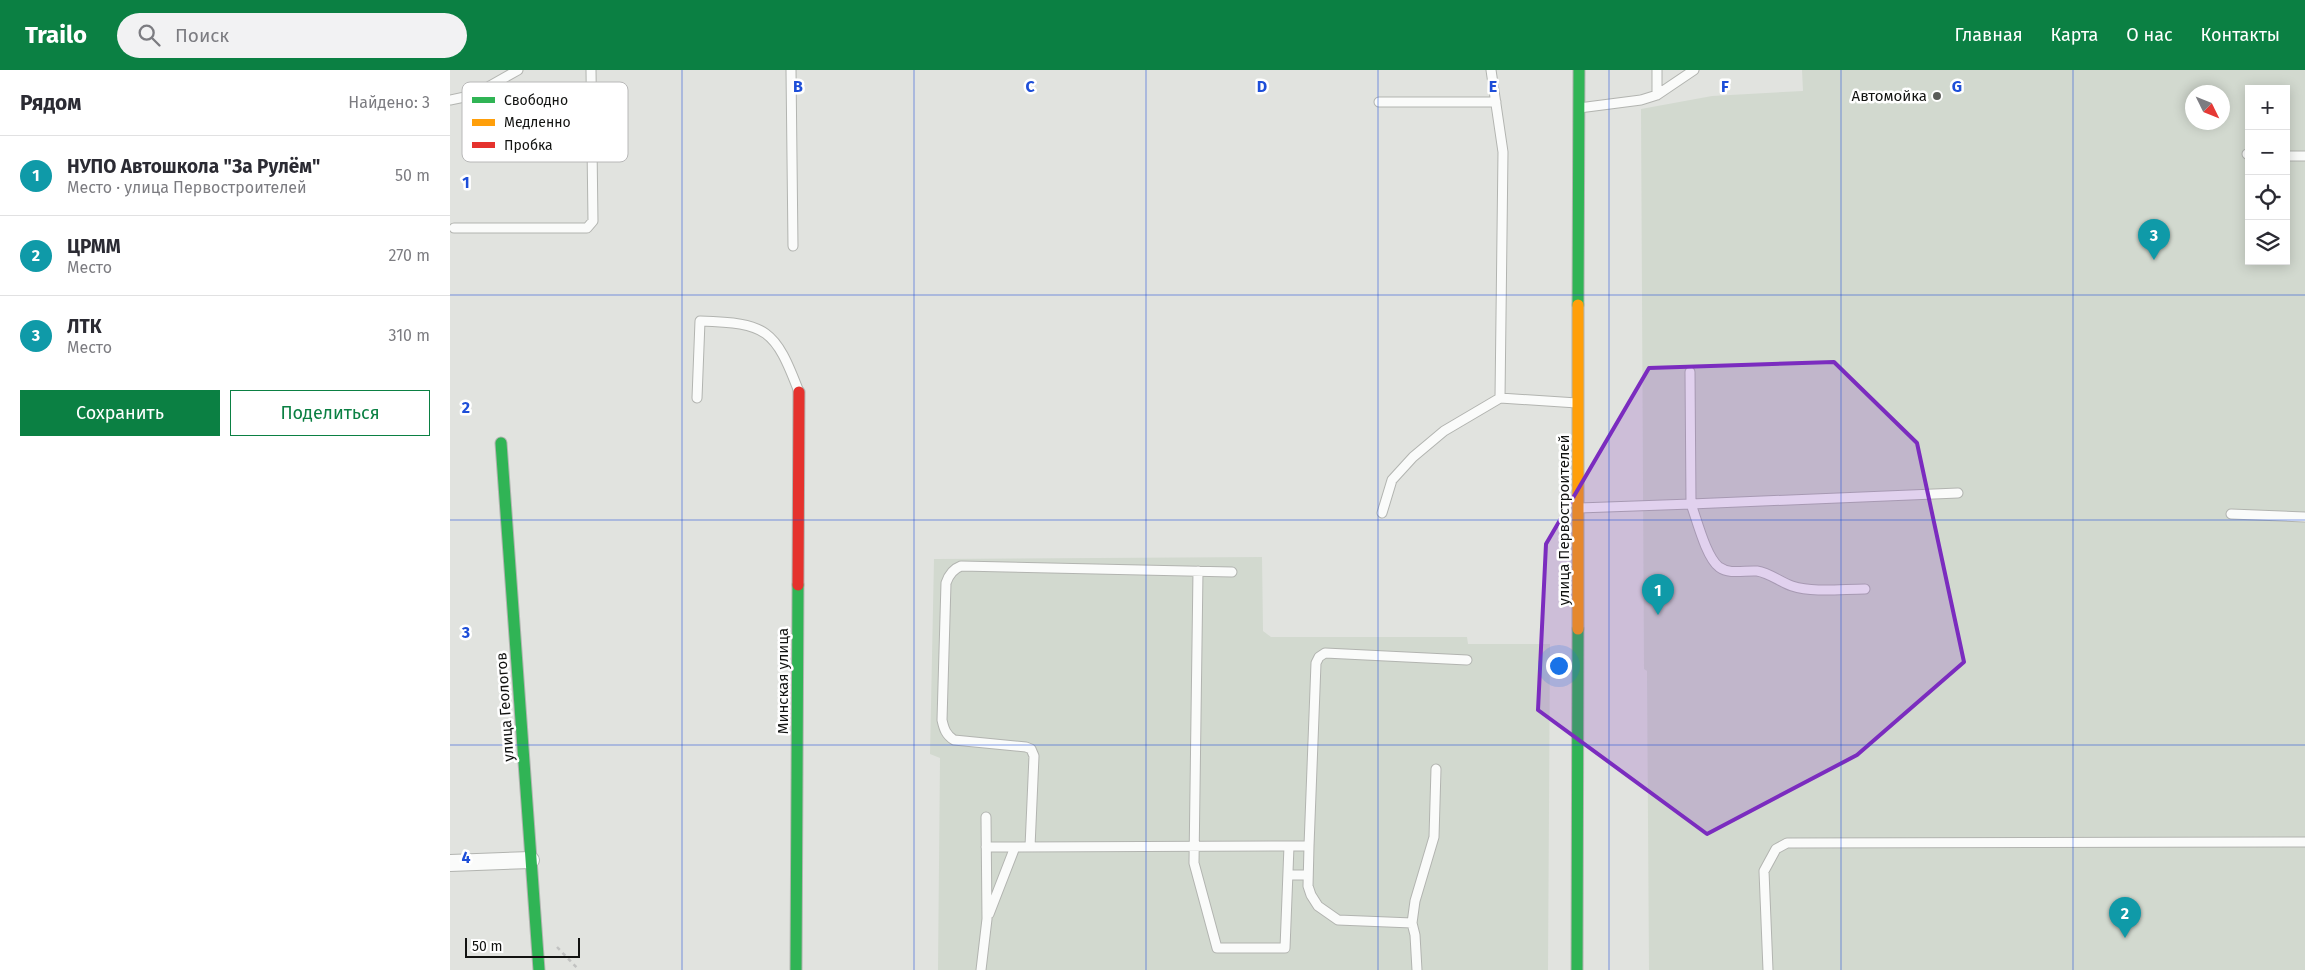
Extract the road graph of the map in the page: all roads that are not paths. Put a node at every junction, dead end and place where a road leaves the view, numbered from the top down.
1 (518, 70) edge
2 (790, 70) edge
3 (1491, 70) edge
4 (1579, 70) edge
5 (1657, 70) edge
6 (1694, 70) edge
7 (497, 82) edge
8 (1657, 95) junction
9 (1379, 102) dead end
10 (1496, 102) junction
11 (1579, 108) junction
12 (2290, 156) edge
13 (2305, 156) edge
14 (593, 162) edge
15 (454, 228) dead end
16 (793, 246) dead end
17 (1690, 372) dead end
18 (799, 392) joint
19 (697, 398) dead end
20 (1500, 398) junction
21 (1579, 403) junction
22 (502, 443) dead end
23 (1958, 493) dead end
24 (1691, 504) junction
25 (1579, 508) junction
26 (1382, 513) dead end
27 (2231, 514) dead end
28 (2305, 517) edge
29 (1198, 571) junction
30 (1232, 572) dead end
31 (1865, 589) dead end
32 (1467, 660) dead end
33 (1436, 769) dead end
34 (986, 817) dead end
35 (2305, 842) edge
36 (1015, 846) junction
37 (1194, 846) junction
38 (1289, 846) junction
39 (1309, 846) junction
40 (986, 847) junction
41 (1030, 847) junction
42 (531, 860) junction
43 (450, 863) edge
44 (1288, 875) junction
45 (1308, 875) junction
46 (988, 919) junction
47 (1412, 923) junction
48 (539, 970) edge
49 (796, 970) edge
50 (981, 970) edge
51 (1417, 970) edge
52 (1577, 970) edge
53 (1768, 970) edge

1 - 7 lane
2 - 16 lane
3 - 10 lane
4 - 11 street, улица Первостроителей
5 - 8 lane
6 - 8 lane
8 - 11 lane
9 - 10 lane
10 - 20 lane
11 - 21 street, улица Первостроителей
12 - 13 lane
14 - 15 lane
17 - 24 lane
18 - 19 lane
18 - 49 street, Минская улица
20 - 21 lane
20 - 26 lane
21 - 25 street, улица Первостроителей
22 - 42 street, улица Геологов
23 - 24 lane
24 - 25 lane
24 - 31 lane
25 - 52 street, улица Первостроителей
27 - 28 lane
29 - 30 lane
29 - 37 lane
29 - 41 lane
32 - 39 lane
33 - 47 lane
34 - 40 lane
35 - 53 lane
36 - 40 lane
36 - 41 lane
36 - 46 lane
37 - 38 lane
37 - 41 lane
37 - 44 lane
38 - 39 lane
38 - 44 lane
39 - 45 lane
40 - 46 lane
42 - 43 street
42 - 48 street, улица Геологов
44 - 45 lane
45 - 47 lane
46 - 50 lane
47 - 51 lane

